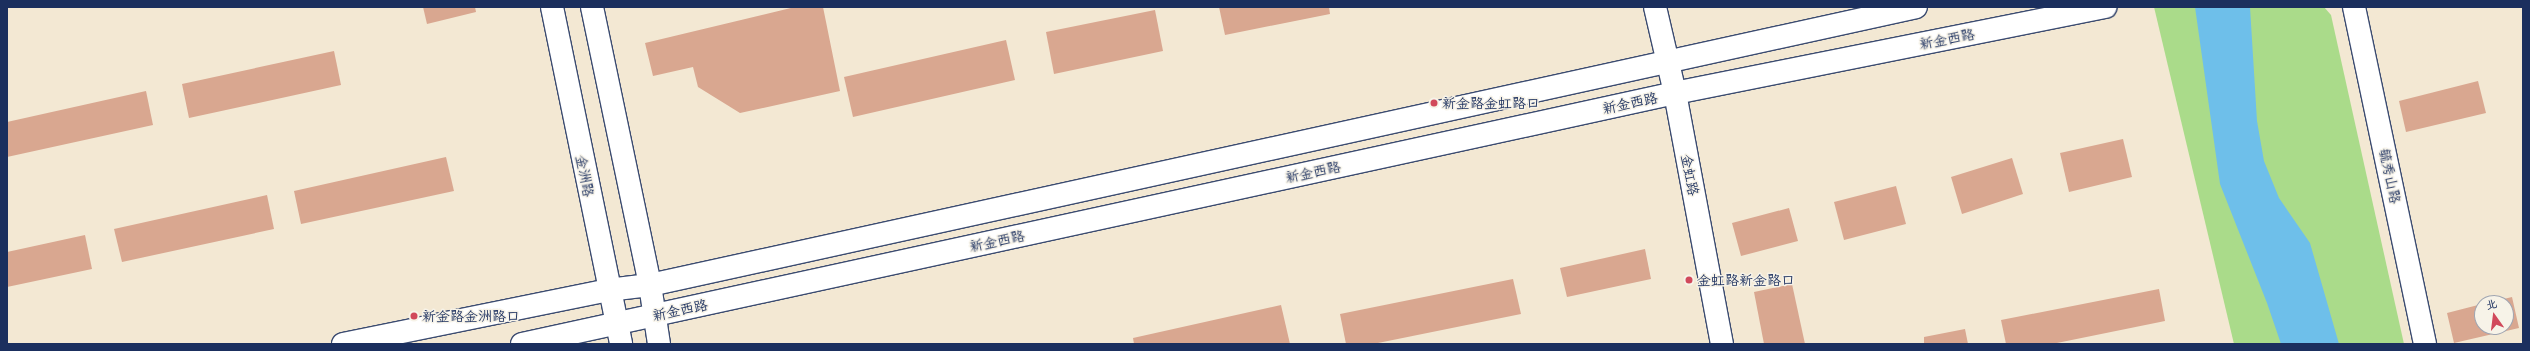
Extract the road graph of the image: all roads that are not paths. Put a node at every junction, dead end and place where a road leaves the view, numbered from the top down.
1 (552, 7) edge
2 (592, 7) edge
3 (1655, 7) edge
4 (1916, 7) edge
5 (2106, 7) edge
6 (2354, 7) edge
7 (1666, 60) junction
8 (1675, 93) junction
9 (650, 285) junction
10 (608, 290) junction
11 (653, 316) junction
12 (618, 334) edge
13 (343, 344) edge
14 (522, 344) edge
15 (659, 344) edge
16 (1722, 344) edge
17 (2425, 344) edge

1 - 10 main road, 金洲路
2 - 9 main road
3 - 7 main road, 金虹路
4 - 7 main road
5 - 8 main road, 新金西路
6 - 17 main road, 毓秀山路
7 - 8 main road, 金虹路
7 - 9 main road
8 - 11 main road, 新金西路
8 - 16 main road, 金虹路
9 - 10 main road
9 - 11 main road
10 - 12 main road, 金洲路
10 - 13 main road
11 - 12 main road, 新金西路
11 - 15 main road
12 - 14 main road, 新金西路

